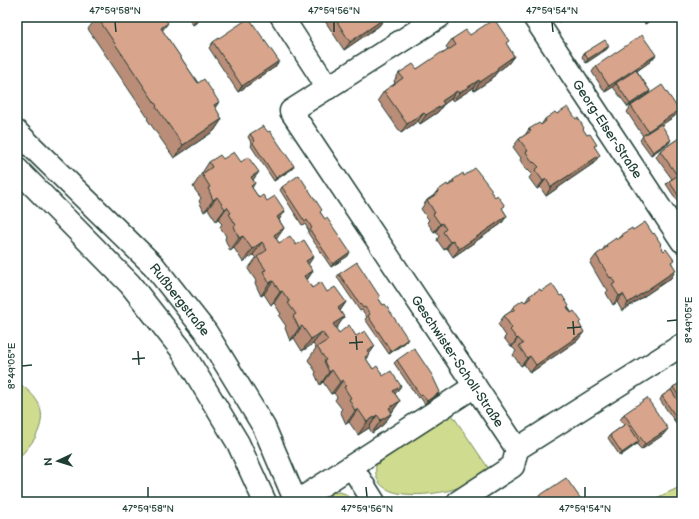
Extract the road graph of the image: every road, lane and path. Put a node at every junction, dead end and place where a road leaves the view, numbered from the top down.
1 (282, 17) edge
2 (439, 17) edge
3 (534, 17) edge
4 (328, 88) junction
5 (17, 132) edge
6 (17, 169) edge
7 (682, 241) edge
8 (682, 345) edge
9 (475, 386) junction
10 (517, 449) junction
11 (352, 467) junction
12 (301, 499) edge
13 (265, 502) edge
14 (374, 502) edge
15 (458, 502) edge

1 - 4 street
2 - 4 street
3 - 7 street, Georg-Elser-Straße
4 - 9 street, Geschwister-Scholl-Straße
5 - 12 street, Rußbergstraße
6 - 13 street
8 - 10 street
9 - 10 street, Geschwister-Scholl-Straße
9 - 11 street
10 - 15 street
11 - 12 street
11 - 14 street

